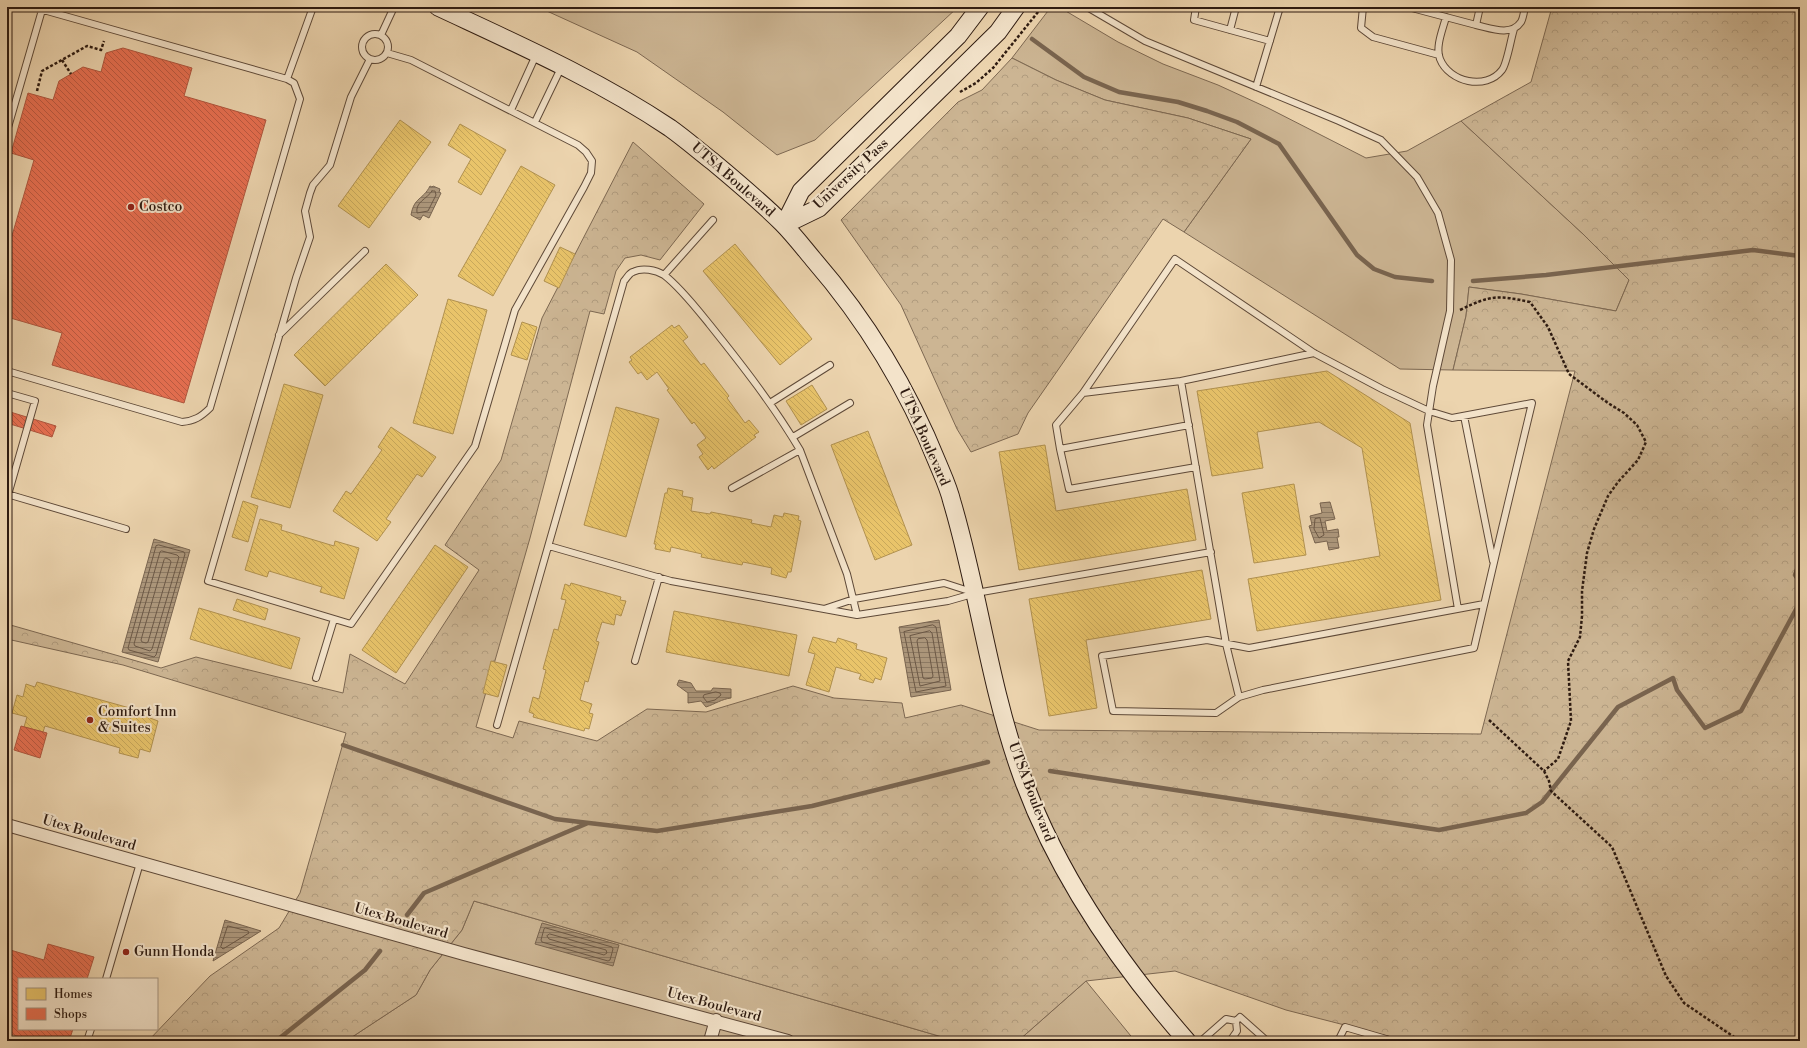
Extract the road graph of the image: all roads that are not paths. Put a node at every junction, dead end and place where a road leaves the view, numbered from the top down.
1 (33, 7) edge
2 (313, 7) edge
3 (394, 7) edge
4 (438, 7) edge
5 (980, 7) edge
6 (1016, 7) edge
7 (1087, 7) edge
8 (1196, 7) edge
9 (1236, 7) edge
10 (1280, 7) edge
11 (1363, 7) edge
12 (1408, 7) edge
13 (1480, 7) edge
14 (1525, 7) edge
15 (42, 10) junction
16 (1446, 17) junction
17 (1476, 25) junction
18 (1514, 29) junction
19 (1230, 30) junction
20 (381, 35) junction
21 (1270, 42) junction
22 (387, 53) junction
23 (537, 54) junction
24 (1439, 55) junction
25 (370, 59) junction
26 (562, 66) junction
27 (287, 78) junction
28 (1256, 87) junction
29 (511, 110) junction
30 (535, 122) junction
31 (7, 131) edge
32 (713, 220) dead end
33 (784, 225) junction
34 (365, 251) dead end
35 (664, 275) junction
36 (279, 336) junction
37 (1314, 353) junction
38 (830, 365) dead end
39 (7, 371) edge
40 (1181, 381) junction
41 (7, 393) edge
42 (1083, 394) junction
43 (770, 403) junction
44 (850, 403) dead end
45 (1429, 411) junction
46 (1464, 416) junction
47 (1189, 425) junction
48 (793, 437) junction
49 (1060, 449) junction
50 (800, 450) junction
51 (1196, 467) junction
52 (732, 488) dead end
53 (7, 495) edge
54 (126, 529) dead end
55 (549, 546) junction
56 (1211, 552) junction
57 (1494, 563) junction
58 (659, 577) junction
59 (976, 593) junction
60 (854, 599) junction
61 (1484, 604) junction
62 (1458, 609) junction
63 (822, 610) junction
64 (857, 615) junction
65 (334, 619) junction
66 (1226, 644) junction
67 (635, 661) dead end
68 (316, 678) dead end
69 (1239, 697) junction
70 (497, 726) dead end
71 (7, 825) edge
72 (140, 863) junction
73 (106, 978) edge
74 (716, 1020) junction
75 (1236, 1021) junction
76 (91, 1030) edge
77 (748, 1035) edge
78 (87, 1041) edge
79 (710, 1041) edge
80 (788, 1041) edge
81 (1187, 1041) edge
82 (1201, 1041) edge
83 (1230, 1041) edge
84 (1267, 1041) edge
85 (1338, 1041) edge
86 (1393, 1041) edge

1 - 15 lane
2 - 27 lane
3 - 20 lane
4 - 23 main road, UTSA Boulevard
5 - 33 main road, University Pass
6 - 33 main road, University Pass
7 - 28 lane
8 - 19 lane
9 - 19 lane
10 - 21 lane
11 - 24 lane
12 - 16 lane
13 - 17 lane
14 - 18 lane
15 - 27 lane
15 - 31 lane
16 - 17 lane
16 - 24 lane
17 - 18 lane
18 - 24 lane
19 - 21 lane
20 - 22 lane
20 - 25 lane
21 - 28 lane
22 - 25 lane
22 - 29 lane
23 - 26 main road, UTSA Boulevard
23 - 29 lane
25 - 36 lane
26 - 30 lane
26 - 33 main road, UTSA Boulevard
27 - 39 lane
28 - 45 lane
29 - 30 lane
30 - 65 lane
32 - 35 lane
33 - 59 main road, UTSA Boulevard
34 - 36 lane
35 - 43 lane
35 - 55 lane
36 - 65 lane
37 - 40 lane
37 - 42 lane
37 - 45 lane
38 - 43 lane
40 - 42 lane
40 - 47 lane
41 - 53 lane
42 - 49 lane
43 - 48 lane
44 - 48 lane
45 - 46 lane
45 - 62 lane
46 - 57 lane
46 - 57 lane
47 - 49 lane
47 - 51 lane
48 - 50 lane
49 - 51 lane
50 - 52 lane
50 - 60 lane
51 - 56 lane
53 - 54 lane
55 - 58 lane
55 - 70 lane
56 - 59 lane
56 - 66 lane
57 - 61 lane
58 - 63 lane
58 - 67 lane
59 - 60 lane
59 - 64 lane
59 - 81 main road, UTSA Boulevard
60 - 63 lane
60 - 64 lane
61 - 62 lane
61 - 69 lane
62 - 66 lane
63 - 64 lane
65 - 68 lane
66 - 69 lane
66 - 69 lane
71 - 72 street, Utex Boulevard
72 - 73 lane
72 - 74 street, Utex Boulevard
74 - 77 street, Utex Boulevard
74 - 79 street
75 - 82 lane
75 - 83 lane
75 - 84 lane
76 - 78 lane
77 - 80 street, Utex Boulevard
85 - 86 lane

